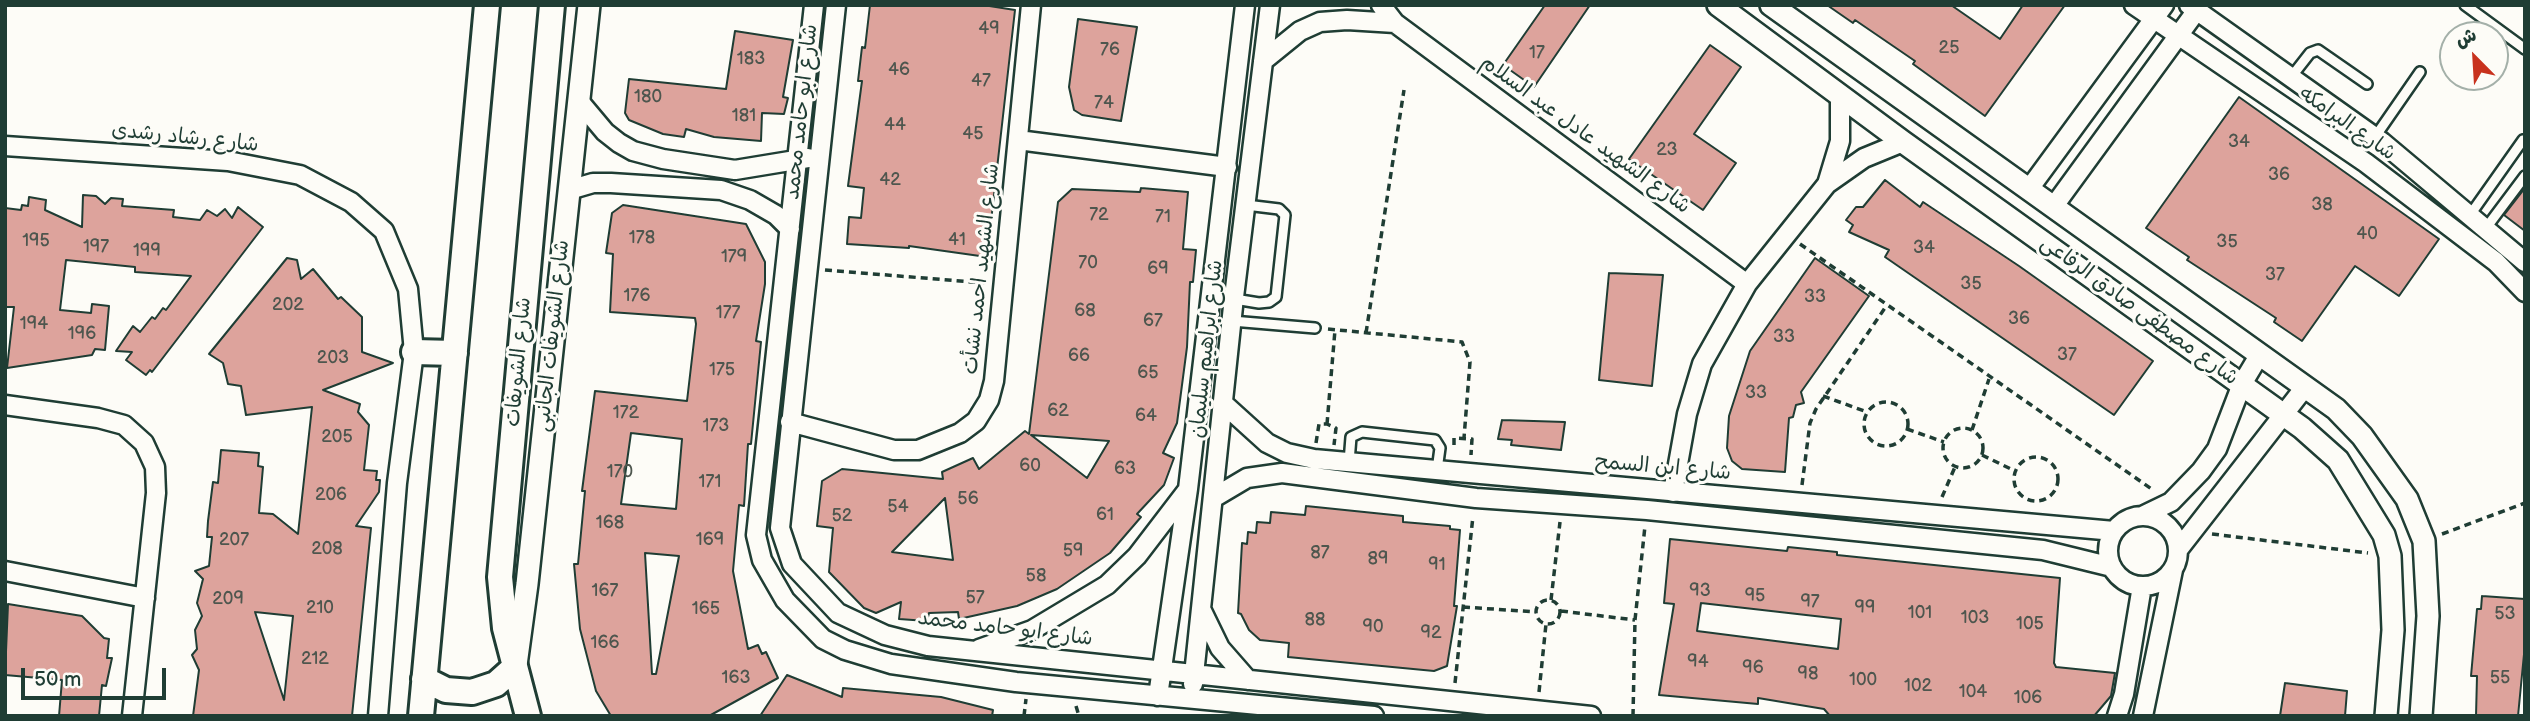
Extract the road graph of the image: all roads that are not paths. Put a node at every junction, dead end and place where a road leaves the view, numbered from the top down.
1 (488, 5) edge
2 (552, 5) edge
3 (589, 5) edge
4 (814, 5) edge
5 (836, 5) edge
6 (1031, 5) edge
7 (1245, 5) edge
8 (1270, 5) edge
9 (1381, 5) edge
10 (1718, 5) edge
11 (1771, 5) edge
12 (2134, 5) edge
13 (2465, 5) edge
14 (2193, 8) edge
15 (2159, 13) edge
16 (1395, 23) junction
17 (2178, 36) junction
18 (2525, 49) edge
19 (1264, 61) junction
20 (2420, 72) dead end
21 (2292, 76) junction
22 (2367, 84) dead end
23 (1840, 95) junction
24 (579, 101) junction
25 (1018, 140) junction
26 (2379, 140) junction
27 (2523, 140) dead end
28 (1903, 142) junction
29 (5, 146) edge
30 (800, 158) junction
31 (821, 159) junction
32 (2366, 163) junction
33 (1227, 167) junction
34 (2525, 176) edge
35 (1827, 184) junction
36 (569, 190) junction
37 (2029, 190) junction
38 (1246, 205) junction
39 (2054, 206) junction
40 (2470, 215) junction
41 (2486, 228) junction
42 (790, 229) junction
43 (2525, 262) edge
44 (1747, 284) junction
45 (2525, 292) edge
46 (1210, 295) junction
47 (1234, 297) junction
48 (1232, 320) junction
49 (1315, 328) road end
50 (414, 352) junction
51 (455, 353) junction
52 (2260, 354) junction
53 (2242, 384) junction
54 (2305, 387) junction
55 (5, 405) edge
56 (1224, 405) junction
57 (2285, 415) junction
58 (790, 422) junction
59 (1331, 460) junction
60 (1444, 471) junction
61 (1188, 489) junction
62 (1673, 492) junction
63 (1215, 497) junction
64 (2142, 516) junction
65 (2114, 531) junction
66 (2178, 550) junction
67 (792, 564) junction
68 (2112, 567) junction
69 (2173, 570) junction
70 (5, 571) edge
71 (771, 578) junction
72 (2142, 586) junction
73 (145, 598) junction
74 (1202, 610) junction
75 (971, 652) junction
76 (515, 667) junction
77 (1162, 670) junction
78 (1194, 674) junction
79 (424, 679) junction
80 (1248, 680) junction
81 (1158, 695) junction
82 (1192, 698) junction
83 (132, 716) edge
84 (378, 716) edge
85 (421, 716) edge
86 (527, 716) edge
87 (1374, 716) edge
88 (1591, 716) edge
89 (2117, 716) edge
90 (2143, 716) edge
91 (2386, 716) edge
92 (2421, 716) edge

1 - 51 main road
2 - 76 main road, شارع الشويفات
3 - 24 street, شارع الشويفات الجانبى
4 - 30 street, شارع ابو حامد محمد
5 - 31 street, شارع ابو حامد محمد
6 - 25 street, شارع الشهيد احمد نشأت
7 - 33 street, شارع ابراهيم سليمان
8 - 19 street, شارع ابراهيم سليمان
9 - 16 street, شارع الشهيد عادل عبد السلام
10 - 23 street, شارع مصطفى صادق الرفاعى
11 - 37 street, شارع مصطفى صادق الرفاعى
12 - 15 street, شارع البرامكه
13 - 18 lane
14 - 17 street
14 - 21 street, شارع البرامكه
15 - 17 street, شارع البرامكه
15 - 37 street
16 - 19 street
16 - 44 street, شارع الشهيد عادل عبد السلام
17 - 32 street, شارع البرامكه
17 - 39 street
19 - 38 street, شارع ابراهيم سليمان
20 - 26 lane
21 - 22 lane
21 - 26 street, شارع البرامكه
23 - 28 street, شارع مصطفى صادق الرفاعى
23 - 35 street
24 - 30 street
24 - 36 street, شارع الشويفات الجانبى
25 - 33 street
25 - 58 street, شارع الشهيد احمد نشأت
26 - 32 street
26 - 40 street, شارع البرامكه
27 - 40 lane
28 - 35 street
28 - 53 street, شارع مصطفى صادق الرفاعى
29 - 50 street, شارع رشاد رشدى
30 - 31 street
30 - 42 street, شارع ابو حامد محمد
31 - 58 street, شارع ابو حامد محمد
32 - 45 street, شارع البرامكه
33 - 46 street, شارع ابراهيم سليمان
34 - 41 lane
35 - 44 street
36 - 42 street
36 - 76 street, شارع الشويفات الجانبى
37 - 39 street, شارع مصطفى صادق الرفاعى
38 - 47 street, شارع ابراهيم سليمان
38 - 47 lane
39 - 52 street, شارع مصطفى صادق الرفاعى
40 - 41 street, شارع البرامكه
41 - 43 street, شارع البرامكه
42 - 71 street, شارع ابو حامد محمد
44 - 62 street
46 - 47 lane
46 - 61 street, شارع ابراهيم سليمان
47 - 48 street, شارع ابراهيم سليمان
48 - 49 lane
48 - 56 street, شارع ابراهيم سليمان
50 - 51 main road
50 - 84 street
51 - 79 main road
52 - 53 street
52 - 54 street, شارع مصطفى صادق الرفاعى
53 - 57 street, شارع مصطفى صادق الرفاعى
53 - 64 street
54 - 57 street
54 - 92 street, شارع مصطفى صادق الرفاعى
55 - 73 street
56 - 59 street, شارع ابن السمح
56 - 63 street, شارع ابراهيم سليمان
57 - 66 street
57 - 91 street, شارع مصطفى صادق الرفاعى
58 - 67 street, شارع ابو حامد محمد
59 - 60 street, شارع ابن السمح
59 - 60 lane
60 - 62 street, شارع ابن السمح
61 - 75 street
61 - 77 street, شارع ابراهيم سليمان
62 - 65 street, شارع ابن السمح
63 - 68 street, شارع ابن السمح
63 - 74 street, شارع ابراهيم سليمان
64 - 65 street
64 - 66 street
65 - 68 street
66 - 69 street
67 - 71 street
67 - 75 street, شارع ابو حامد محمد
68 - 72 street
69 - 72 street
69 - 90 street
70 - 73 street
71 - 81 street, شارع ابو حامد محمد
72 - 89 street
73 - 83 street
74 - 78 street, شارع ابراهيم سليمان
74 - 80 street
75 - 77 street, شارع ابو حامد محمد
76 - 79 main road
76 - 86 main road, شارع الشويفات
77 - 78 street, شارع ابو حامد محمد
77 - 81 street, شارع ابراهيم سليمان
78 - 80 street, شارع ابو حامد محمد
78 - 82 street, شارع ابراهيم سليمان
79 - 85 main road
80 - 88 street, شارع ابو حامد محمد
81 - 82 street, شارع ابو حامد محمد
82 - 87 street, شارع ابو حامد محمد

